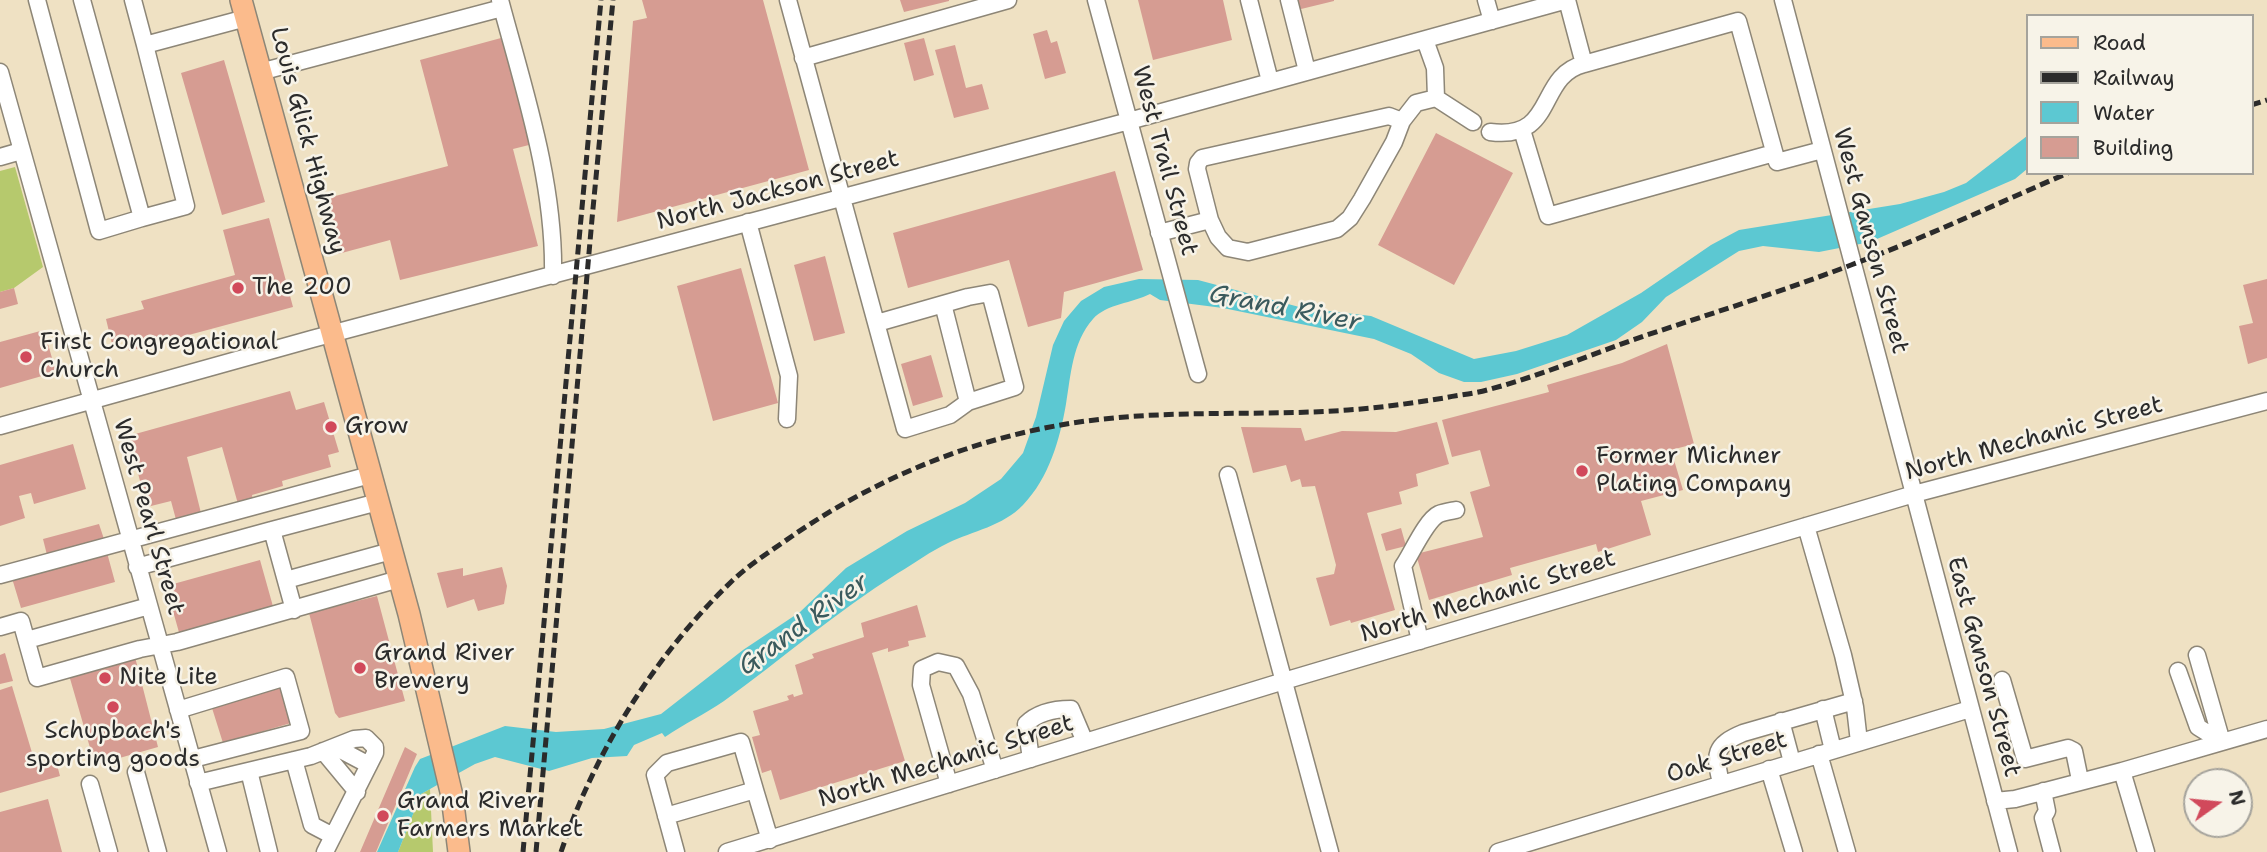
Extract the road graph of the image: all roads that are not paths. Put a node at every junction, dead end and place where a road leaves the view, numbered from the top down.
1 (37, 0) edge
2 (82, 0) edge
3 (133, 0) edge
4 (788, 0) edge
5 (1008, 0) edge
6 (1096, 0) edge
7 (1250, 0) edge
8 (1289, 0) edge
9 (1486, 0) edge
10 (1567, 0) edge
11 (1783, 0) edge
12 (501, 4) edge
13 (1541, 4) edge
14 (243, 9) edge
15 (1492, 22) junction
16 (1425, 40) junction
17 (145, 46) junction
18 (803, 58) junction
19 (1584, 64) junction
20 (1307, 71) junction
21 (0, 72) edge
22 (260, 72) junction
23 (1270, 81) junction
24 (1436, 98) junction
25 (1129, 121) junction
26 (1402, 121) junction
27 (1472, 122) dead end
28 (1522, 130) junction
29 (1490, 132) dead end
30 (1822, 150) junction
31 (21, 151) junction
32 (1774, 153) junction
33 (0, 157) edge
34 (842, 198) junction
35 (142, 218) junction
36 (1210, 220) junction
37 (748, 222) junction
38 (1159, 233) junction
39 (553, 276) junction
40 (943, 304) junction
41 (877, 323) junction
42 (332, 334) junction
43 (1198, 374) dead end
44 (91, 401) junction
45 (2267, 401) edge
46 (968, 402) junction
47 (787, 419) dead end
48 (0, 426) edge
49 (370, 475) junction
50 (1228, 475) dead end
51 (1914, 494) junction
52 (378, 502) junction
53 (1456, 510) dead end
54 (1806, 526) junction
55 (272, 530) junction
56 (130, 541) junction
57 (391, 551) junction
58 (137, 566) junction
59 (0, 575) edge
60 (399, 579) junction
61 (286, 580) junction
62 (149, 606) junction
63 (293, 610) junction
64 (0, 627) edge
65 (27, 640) junction
66 (1420, 641) junction
67 (160, 645) junction
68 (2197, 655) dead end
69 (2178, 671) dead end
70 (2002, 680) dead end
71 (1284, 681) junction
72 (1854, 701) junction
73 (1823, 709) junction
74 (1970, 709) junction
75 (178, 710) junction
76 (1782, 721) junction
77 (2267, 730) edge
78 (1085, 742) junction
79 (1859, 742) junction
80 (2221, 742) junction
81 (329, 749) junction
82 (1826, 752) junction
83 (193, 759) junction
84 (1031, 759) junction
85 (294, 760) junction
86 (1791, 762) junction
87 (1769, 769) junction
88 (995, 770) junction
89 (249, 771) junction
90 (2122, 771) junction
91 (136, 772) dead end
92 (2080, 780) junction
93 (198, 783) junction
94 (1721, 783) junction
95 (949, 784) junction
96 (90, 785) dead end
97 (755, 790) junction
98 (2043, 791) junction
99 (357, 792) junction
100 (1995, 802) junction
101 (666, 816) junction
102 (333, 836) junction
103 (770, 840) junction
104 (744, 850) edge
105 (1509, 850) edge
106 (2007, 851) edge
107 (109, 852) edge
108 (158, 852) edge
109 (218, 852) edge
110 (269, 852) edge
111 (325, 852) edge
112 (460, 852) edge
113 (676, 852) edge
114 (727, 852) edge
115 (1330, 852) edge
116 (1794, 852) edge
117 (1847, 852) edge
118 (2052, 852) edge
119 (2146, 852) edge

1 - 35 street
2 - 35 street
3 - 17 street
4 - 18 street
5 - 18 street
6 - 25 street, West Trail Street
7 - 23 street
8 - 20 street
9 - 15 street
10 - 13 street, North Jackson Street
10 - 19 street
11 - 30 street, West Ganson Street
12 - 22 street
12 - 39 street
13 - 15 street, North Jackson Street
14 - 17 street
14 - 22 main road, Louis Glick Highway
15 - 16 street, North Jackson Street
16 - 20 street, North Jackson Street
16 - 24 street
17 - 35 street
18 - 34 street
19 - 28 street
19 - 32 street
20 - 23 street, North Jackson Street
21 - 31 street, West Pearl Street
22 - 42 main road, Louis Glick Highway
23 - 25 street, North Jackson Street
24 - 26 street
24 - 27 street
25 - 34 street, North Jackson Street
25 - 38 street, West Trail Street
26 - 36 street
26 - 36 street
28 - 29 street
28 - 32 street
30 - 32 street
30 - 51 street, West Ganson Street
31 - 33 street
31 - 44 street, West Pearl Street
34 - 37 street, North Jackson Street
34 - 41 street
36 - 38 street
37 - 39 street, North Jackson Street
37 - 47 street
38 - 43 street, West Trail Street
39 - 42 street, North Jackson Street
40 - 41 street
40 - 46 street
40 - 46 street
41 - 46 street
42 - 44 street, North Jackson Street
42 - 49 main road, Louis Glick Highway
44 - 48 street, North Jackson Street
44 - 56 street, West Pearl Street
45 - 51 street, North Mechanic Street
49 - 52 main road, Louis Glick Highway
49 - 56 street
50 - 71 street
51 - 54 street, North Mechanic Street
51 - 74 street, East Ganson Street
52 - 55 street
52 - 57 main road, Louis Glick Highway
53 - 66 street
54 - 66 street, North Mechanic Street
54 - 72 street
55 - 58 street
55 - 61 street
56 - 58 street, West Pearl Street
56 - 59 street
57 - 60 main road, Louis Glick Highway
57 - 61 street
58 - 62 street, West Pearl Street
60 - 63 street
60 - 112 main road, Louis Glick Highway
61 - 63 street
62 - 65 street
62 - 67 street, West Pearl Street
63 - 67 street
64 - 65 street
65 - 67 street
66 - 71 street, North Mechanic Street
67 - 75 street, West Pearl Street
68 - 80 street
69 - 80 street
70 - 92 street
71 - 78 street, North Mechanic Street
71 - 115 street
72 - 73 street
72 - 79 street
73 - 76 street
73 - 82 street
74 - 79 street, Oak Street
74 - 100 street, East Ganson Street
75 - 83 street, West Pearl Street
75 - 83 street
76 - 86 street
76 - 94 street
77 - 80 street
78 - 84 street, North Mechanic Street
78 - 84 street
79 - 82 street, Oak Street
80 - 90 street
81 - 85 street
81 - 99 street
81 - 99 street
82 - 86 street, Oak Street
82 - 117 street
83 - 93 street, West Pearl Street
84 - 88 street, North Mechanic Street
85 - 89 street
85 - 102 street
86 - 87 street, Oak Street
87 - 94 street, Oak Street
87 - 116 street
88 - 95 street, North Mechanic Street
88 - 95 street
89 - 93 street
89 - 110 street
90 - 92 street
90 - 119 street
91 - 108 street
92 - 98 street
93 - 109 street, West Pearl Street
94 - 105 street, Oak Street
95 - 103 street, North Mechanic Street
96 - 107 street
97 - 101 street
97 - 101 street
97 - 103 street
98 - 100 street
98 - 118 street
99 - 102 street
100 - 106 street, East Ganson Street
101 - 113 street
102 - 111 street
103 - 104 street, North Mechanic Street
104 - 114 street, North Mechanic Street

